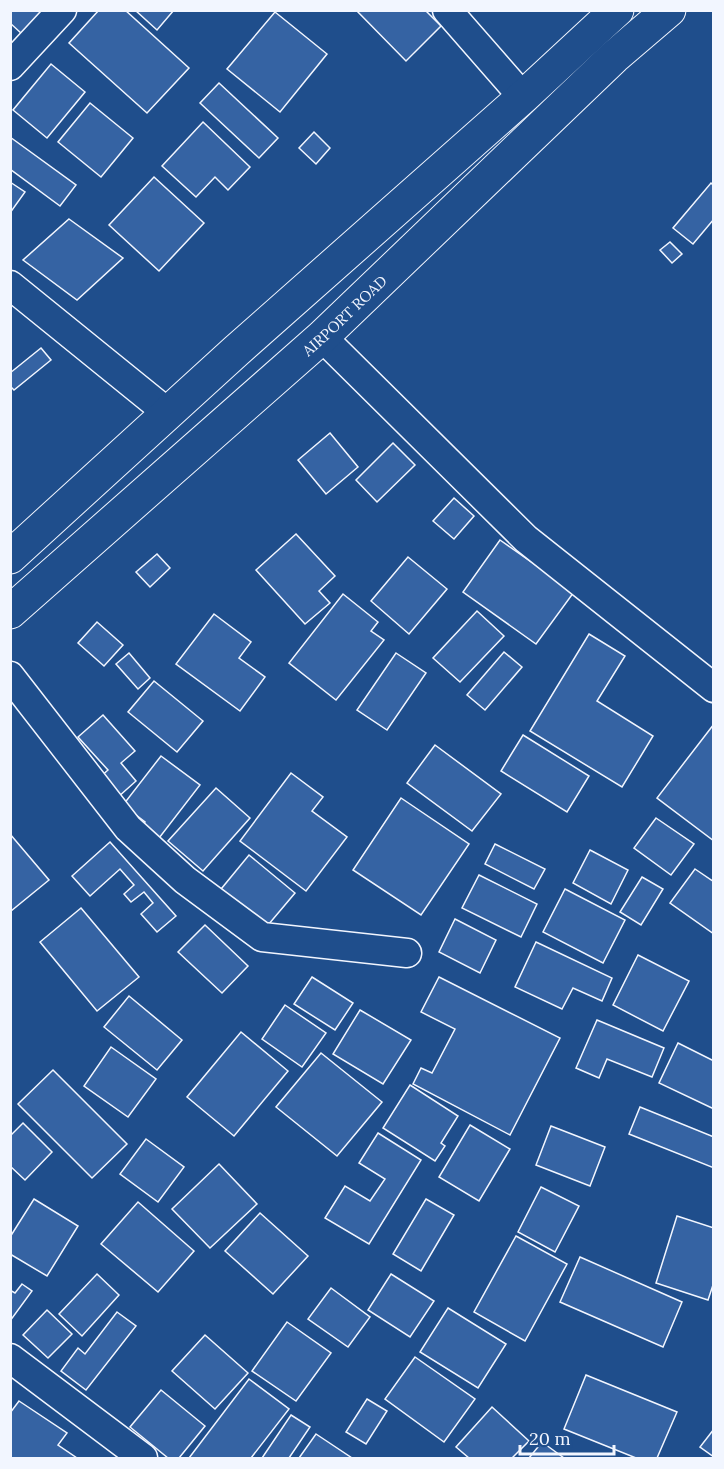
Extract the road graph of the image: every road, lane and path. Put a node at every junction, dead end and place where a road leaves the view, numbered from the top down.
1 (62, 10) edge
2 (447, 10) edge
3 (617, 10) edge
4 (669, 10) edge
5 (10, 66) edge
6 (523, 97) junction
7 (10, 285) edge
8 (322, 337) junction
9 (168, 413) junction
10 (10, 557) edge
11 (10, 612) edge
12 (10, 675) edge
13 (714, 688) edge
14 (407, 952) dead end
15 (10, 1358) edge
16 (143, 1458) edge

1 - 5 street
2 - 6 street
3 - 6 highway
4 - 8 highway, AIRPORT ROAD
6 - 9 highway
7 - 9 street
8 - 11 highway, AIRPORT ROAD
8 - 13 street
9 - 10 highway
12 - 14 street
15 - 16 street

